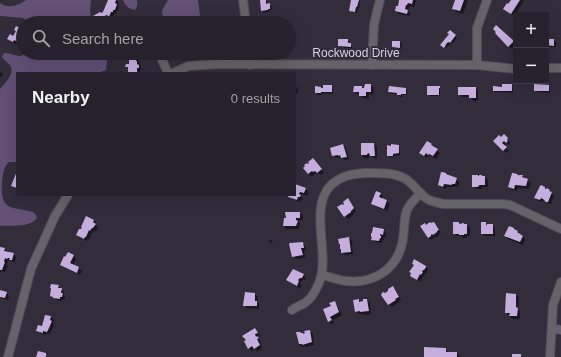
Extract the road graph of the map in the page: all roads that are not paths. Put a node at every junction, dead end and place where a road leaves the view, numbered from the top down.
1 (244, 0) edge
2 (380, 0) edge
3 (487, 0) edge
4 (245, 16) edge
5 (162, 60) edge
6 (250, 60) edge
7 (250, 65) junction
8 (372, 65) junction
9 (477, 65) junction
10 (549, 68) edge
11 (561, 68) edge
12 (513, 69) edge
13 (168, 72) edge
14 (175, 72) edge
15 (421, 193) junction
16 (67, 196) edge
17 (561, 229) edge
18 (322, 275) junction
19 (561, 282) edge
20 (292, 310) dead end
21 (552, 328) junction
22 (561, 330) edge
23 (8, 357) edge
24 (550, 357) edge

1 - 4 street
2 - 8 street
3 - 9 street
5 - 13 street
6 - 7 street
7 - 8 street, Rockwood Drive
7 - 14 street, Rockwood Drive
8 - 9 street, Rockwood Drive
9 - 12 street, Rockwood Drive
10 - 11 street
15 - 17 street
15 - 18 street
15 - 18 street
16 - 23 street
18 - 20 street
19 - 21 street
21 - 22 street
21 - 24 street

